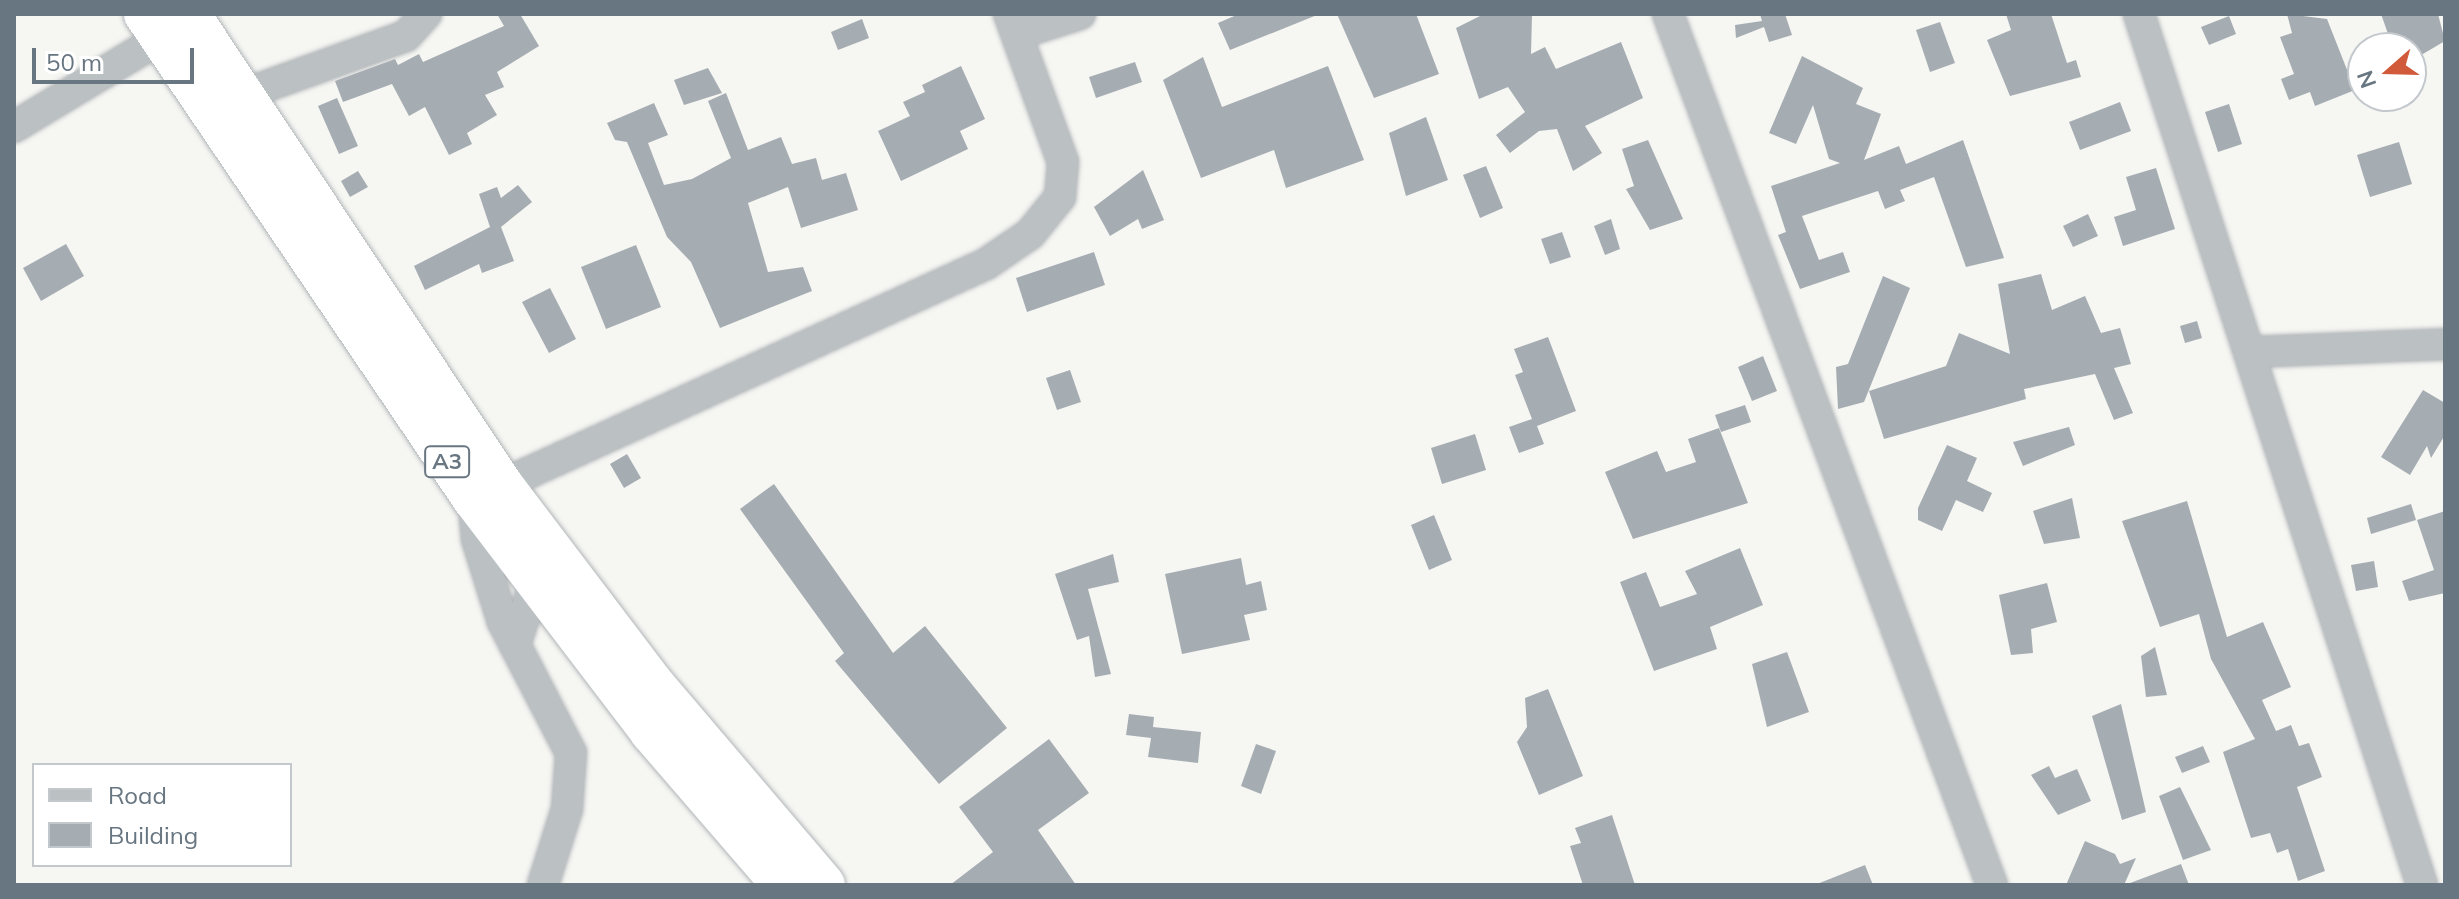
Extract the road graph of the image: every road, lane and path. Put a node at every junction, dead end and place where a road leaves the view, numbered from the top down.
1 (426, 14) edge
2 (1080, 14) edge
3 (1668, 14) edge
4 (2139, 14) edge
5 (172, 21) edge
6 (1013, 24) edge
7 (239, 96) junction
8 (14, 127) edge
9 (356, 302) junction
10 (2445, 344) edge
11 (2250, 352) junction
12 (488, 492) junction
13 (535, 583) junction
14 (515, 645) junction
15 (543, 885) edge
16 (783, 885) edge
17 (824, 885) edge
18 (1992, 885) edge
19 (2422, 885) edge

1 - 7 street
2 - 6 street
3 - 18 street
4 - 11 street
5 - 7 highway, A3
5 - 8 street
5 - 9 highway, A3
6 - 12 street
7 - 9 highway, A3
9 - 12 highway, A3
10 - 11 street
11 - 19 street
12 - 13 highway, A3
12 - 14 street
12 - 17 highway, A3
13 - 14 street
13 - 16 highway, A3
14 - 15 street

